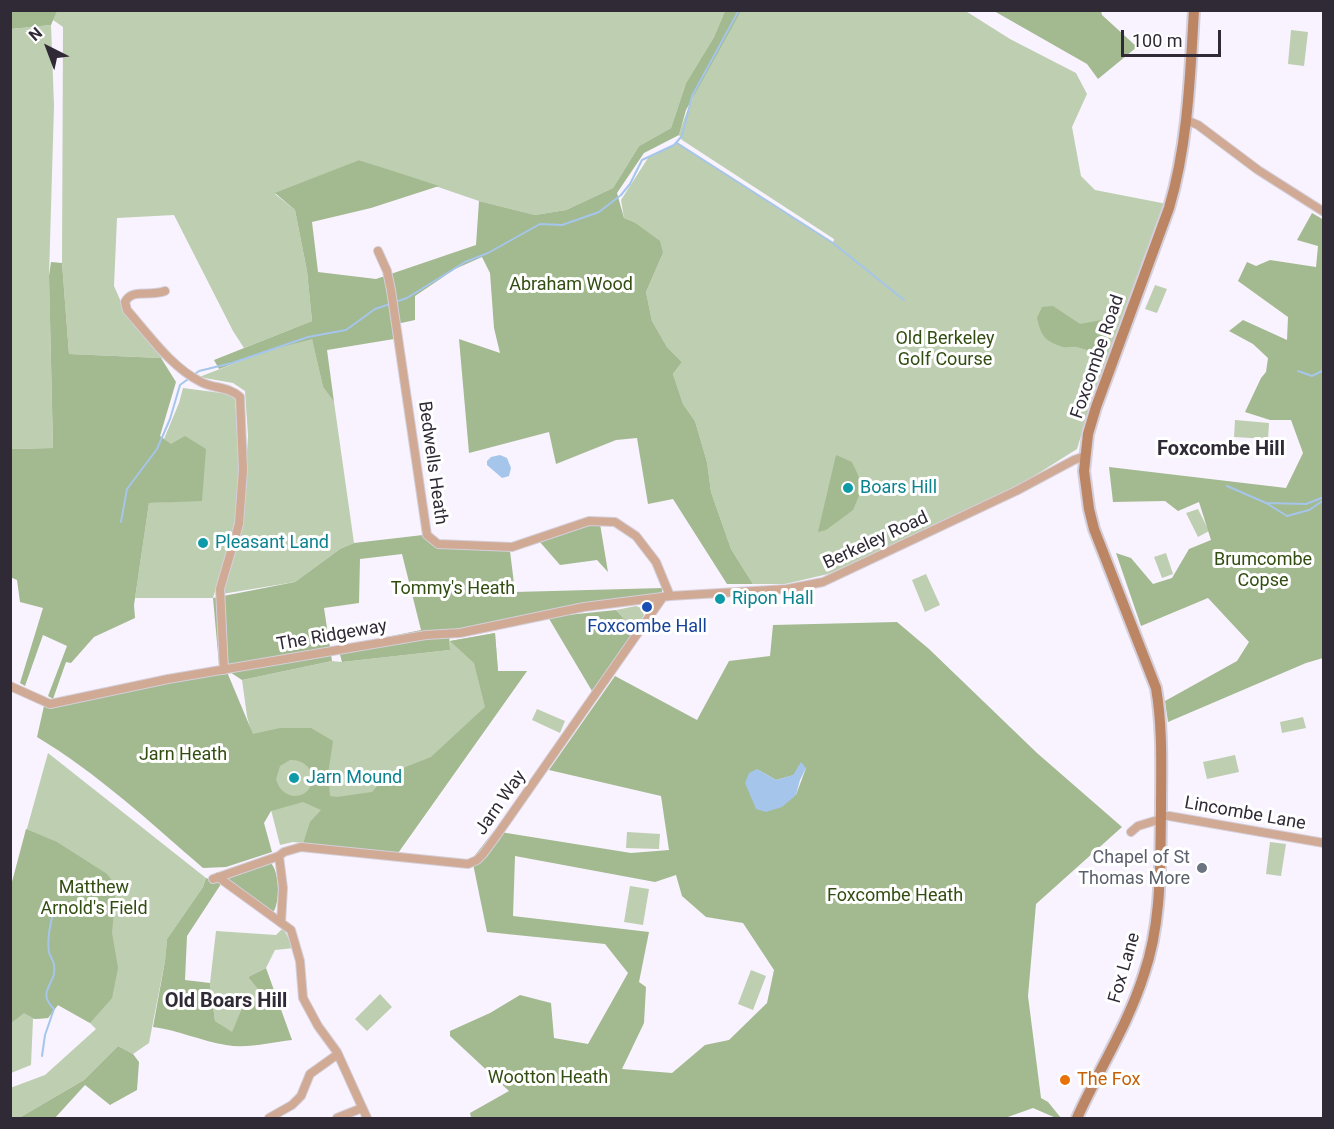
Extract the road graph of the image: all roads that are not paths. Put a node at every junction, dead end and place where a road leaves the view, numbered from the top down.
1 (1194, 10) edge
2 (1186, 120) junction
3 (1323, 212) edge
4 (378, 251) dead end
5 (165, 291) dead end
6 (1085, 456) junction
7 (667, 596) junction
8 (224, 670) junction
9 (10, 686) edge
10 (1161, 818) junction
11 (1131, 832) dead end
12 (1323, 843) edge
13 (279, 856) junction
14 (281, 923) junction
15 (338, 1054) junction
16 (362, 1108) junction
17 (269, 1119) edge
18 (337, 1119) edge
19 (367, 1119) edge
20 (1077, 1119) edge

1 - 2 street, Foxcombe Road
2 - 3 street
2 - 6 street, Foxcombe Road
4 - 7 street, Bedwells Heath
5 - 8 street
6 - 7 street, Berkeley Road
6 - 10 street, Foxcombe Road
7 - 8 street, The Ridgeway
7 - 13 street, Jarn Way
8 - 9 street, The Ridgeway
10 - 11 street
10 - 12 street, Lincombe Lane
10 - 20 street, Fox Lane
13 - 14 street
13 - 14 street
14 - 15 street
15 - 16 street
15 - 17 street
16 - 18 street
16 - 19 street

